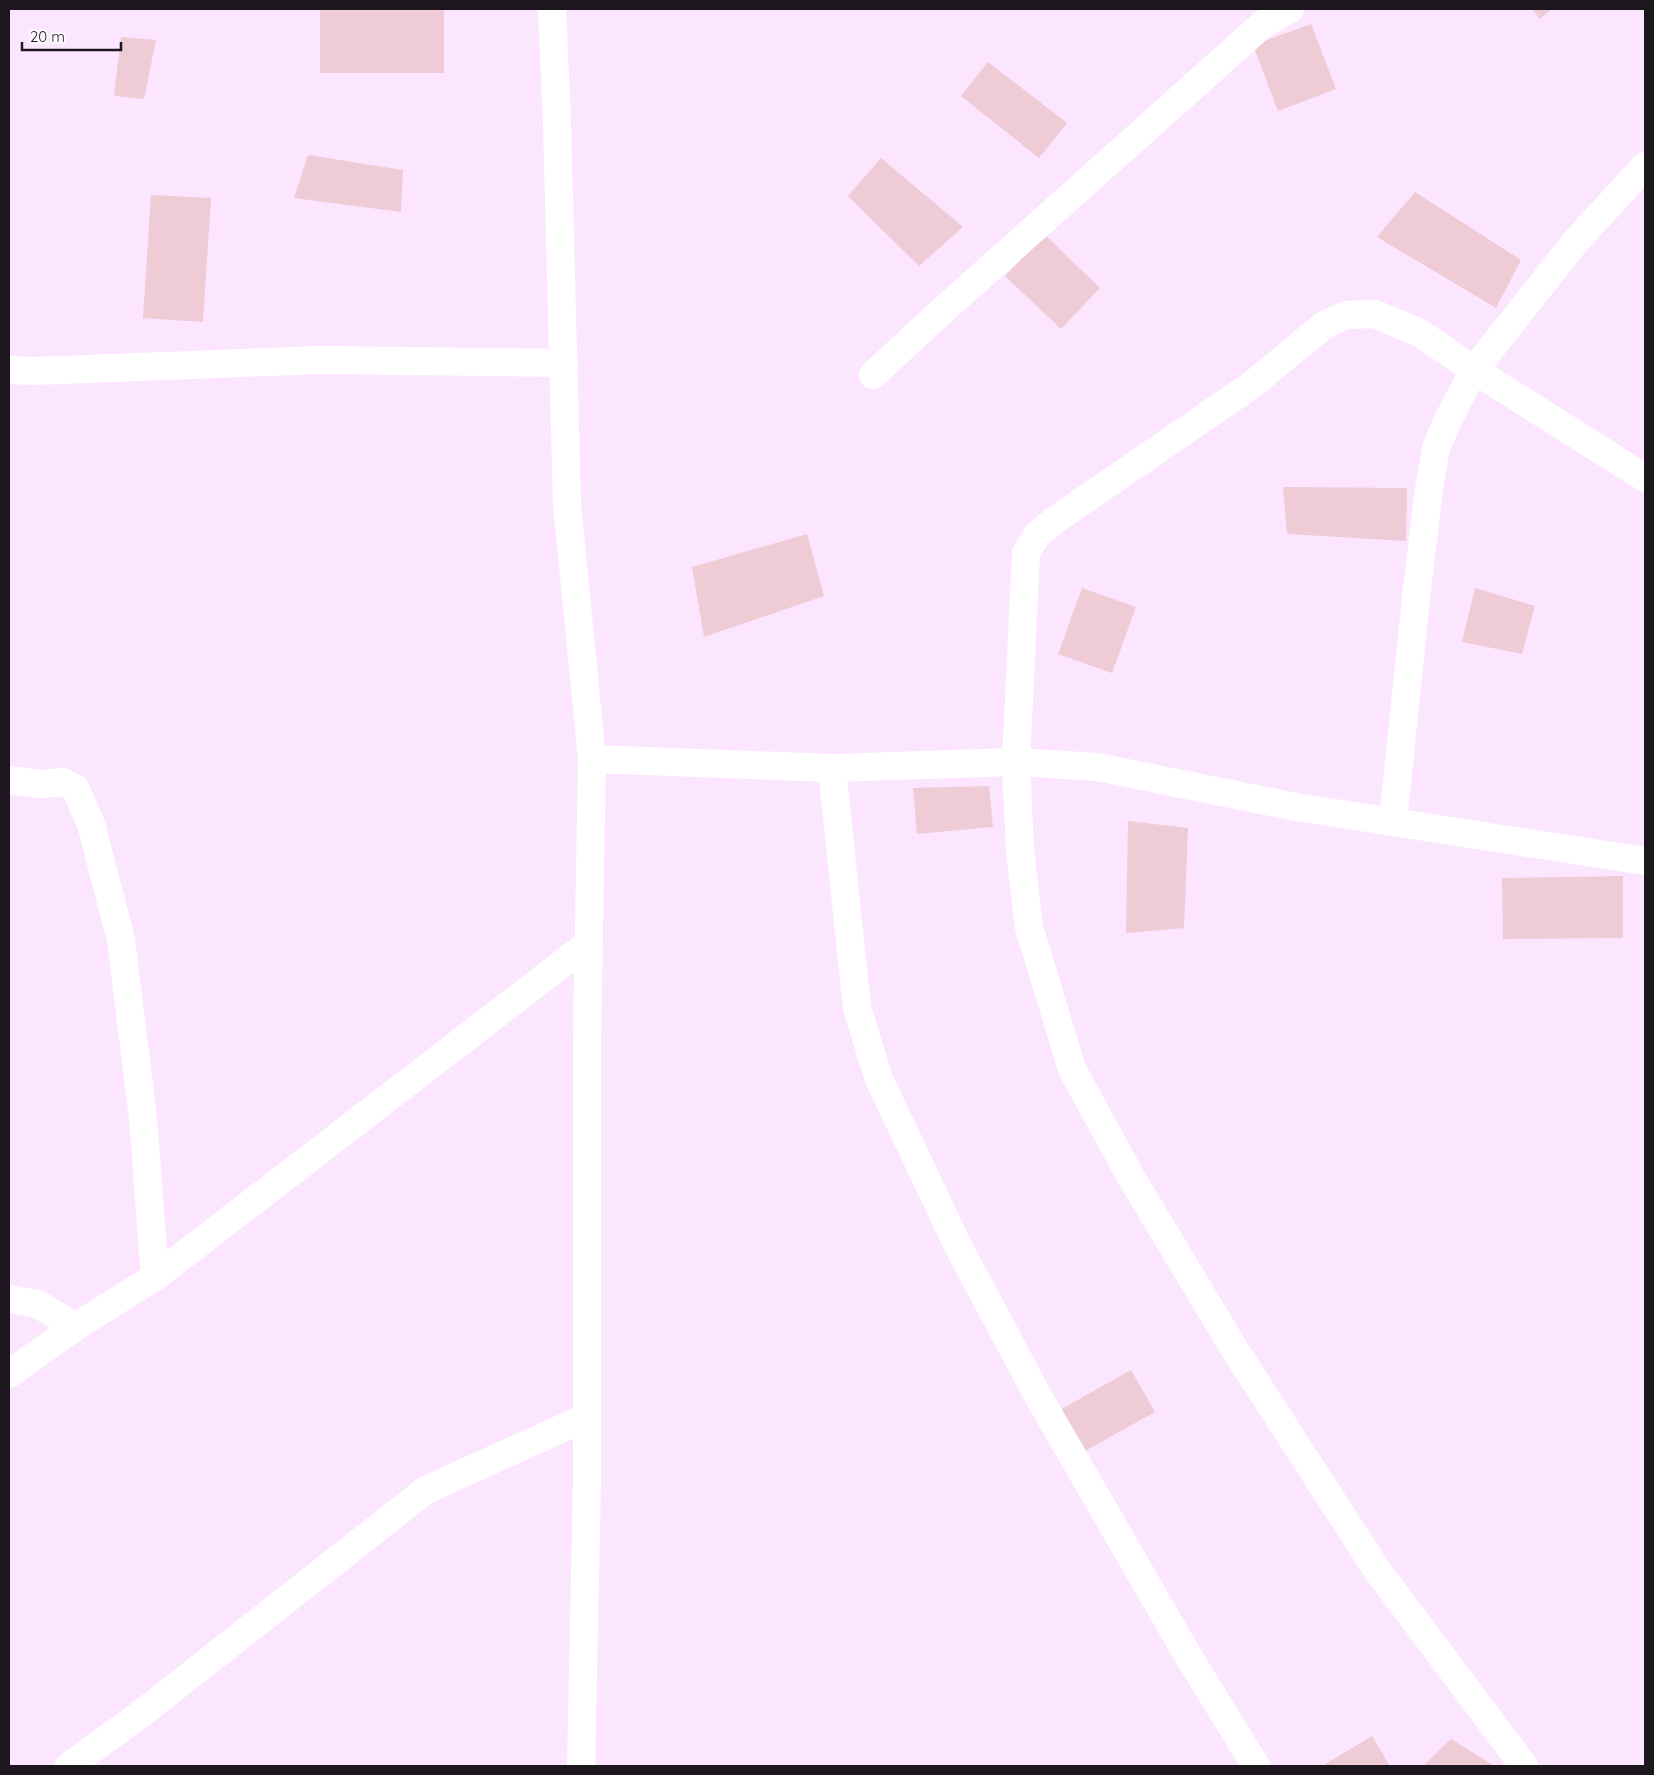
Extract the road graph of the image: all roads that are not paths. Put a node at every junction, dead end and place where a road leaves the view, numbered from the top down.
1 (552, 9) edge
2 (1290, 9) edge
3 (1255, 17) edge
4 (1645, 166) edge
5 (564, 362) junction
6 (9, 370) edge
7 (1474, 370) junction
8 (873, 375) dead end
9 (1645, 478) edge
10 (592, 758) junction
11 (1016, 762) junction
12 (832, 768) junction
13 (9, 780) edge
14 (1393, 822) junction
15 (1645, 861) edge
16 (589, 943) junction
17 (155, 1277) junction
18 (9, 1300) edge
19 (75, 1327) junction
20 (9, 1374) edge
21 (587, 1418) junction
22 (69, 1766) edge
23 (580, 1766) edge
24 (1256, 1766) edge
25 (1524, 1766) edge

1 - 5 street
2 - 3 street
3 - 8 street
4 - 7 street
5 - 6 street
5 - 10 street
7 - 9 street
7 - 11 street
7 - 14 street
10 - 12 street
10 - 16 street
11 - 12 street
11 - 14 street
11 - 25 street
12 - 24 street
13 - 17 street
14 - 15 street
16 - 17 street
16 - 21 street
17 - 19 street
18 - 19 street
19 - 20 street
21 - 22 street
21 - 23 street

